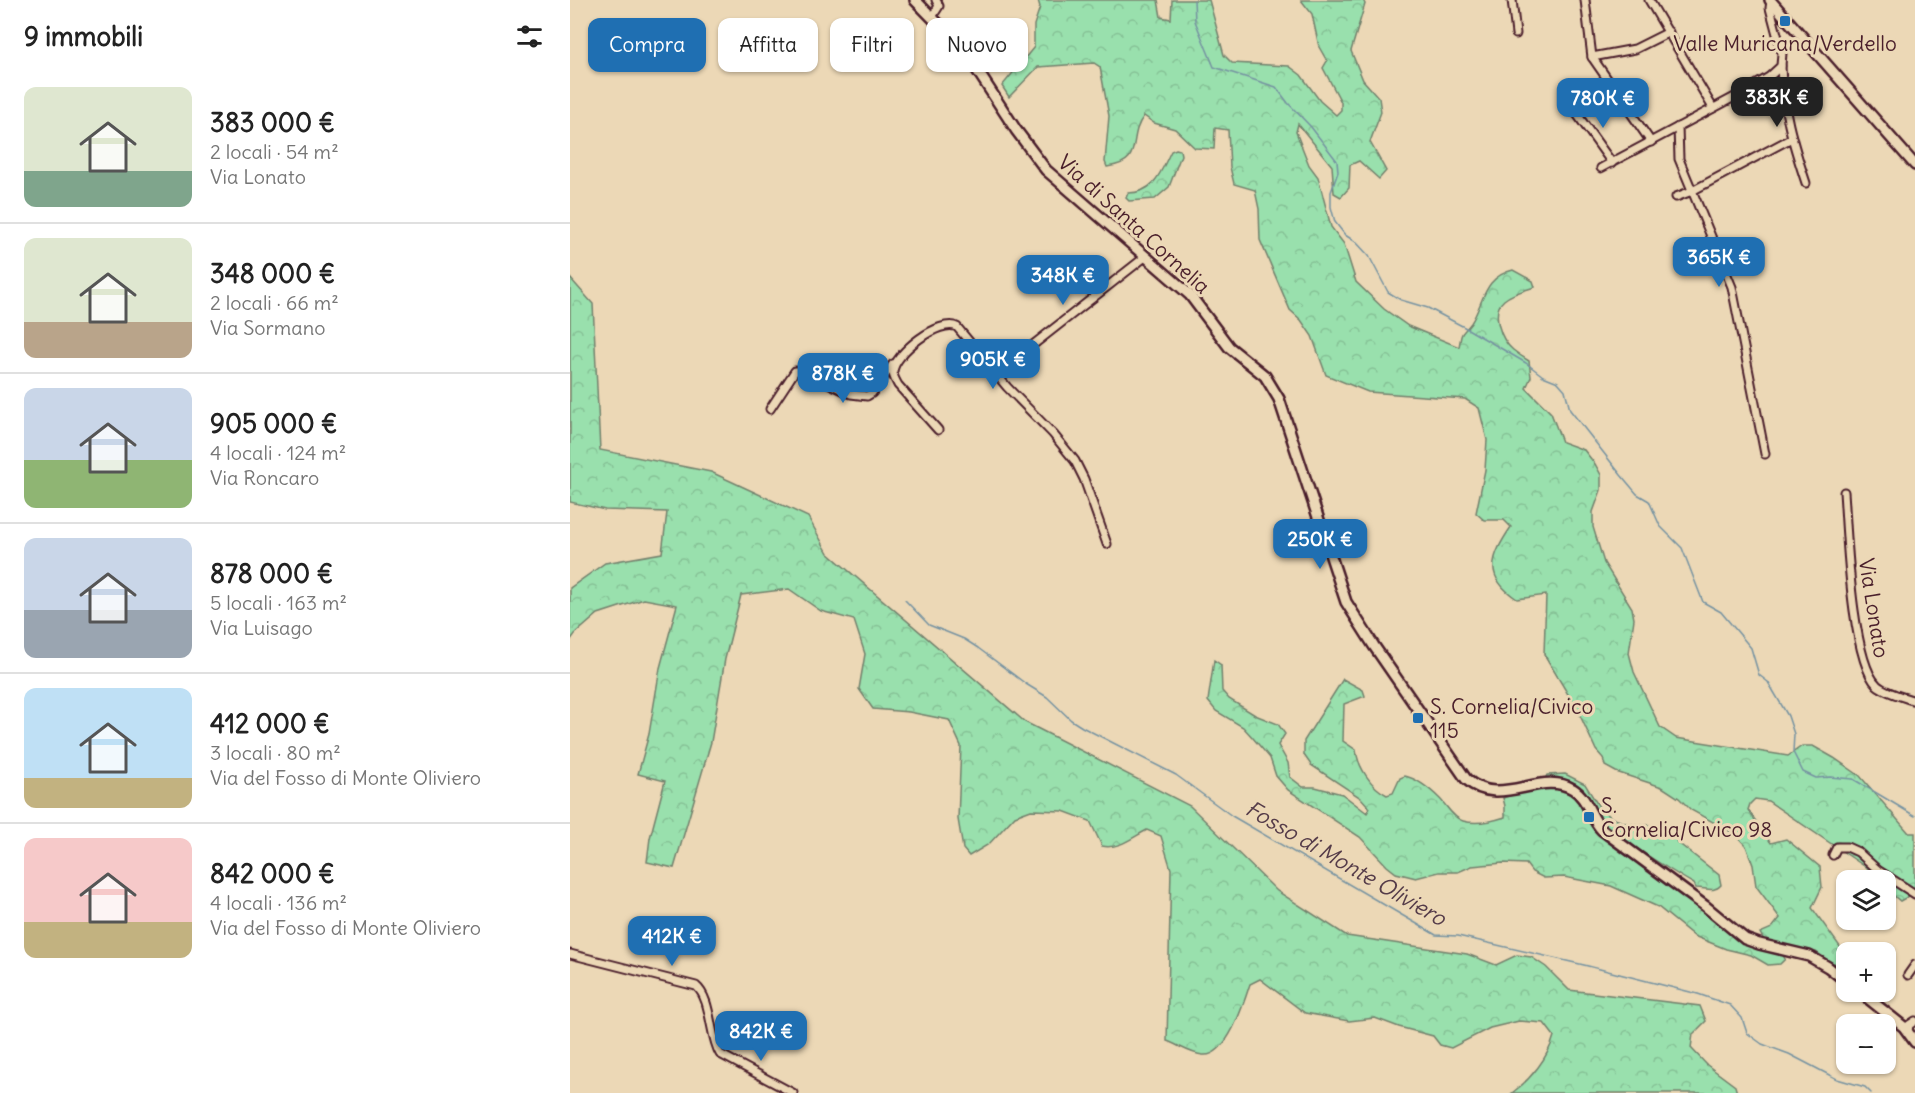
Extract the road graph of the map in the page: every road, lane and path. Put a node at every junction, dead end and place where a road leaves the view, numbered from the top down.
1 (915, 0) edge
2 (936, 0) edge
3 (1512, 0) edge
4 (1585, 0) edge
5 (1649, 0) edge
6 (1770, 0) edge
7 (932, 17) junction
8 (1669, 32) junction
9 (1516, 34) dead end
10 (1592, 57) junction
11 (1781, 66) junction
12 (1713, 108) junction
13 (1574, 110) dead end
14 (1678, 127) junction
15 (1792, 138) junction
16 (1651, 142) junction
17 (1612, 163) junction
18 (1915, 165) edge
19 (1601, 168) dead end
20 (1806, 183) dead end
21 (1692, 191) junction
22 (1676, 197) dead end
23 (1145, 257) junction
24 (898, 358) junction
25 (996, 374) junction
26 (770, 409) dead end
27 (939, 430) dead end
28 (1765, 454) dead end
29 (1844, 492) dead end
30 (1107, 544) dead end
31 (1915, 701) edge
32 (1833, 855) dead end
33 (1915, 894) edge
34 (570, 954) edge
35 (1915, 965) edge
36 (1836, 973) edge
37 (1908, 975) dead end
38 (1872, 1002) edge
39 (1915, 1021) edge
40 (1908, 1031) junction
41 (1915, 1042) edge
42 (793, 1093) edge

1 - 7 street, Via di Santa Cornelia
2 - 7 street
3 - 9 street
4 - 10 street
5 - 8 street
6 - 11 street
6 - 18 street
7 - 23 street, Via di Santa Cornelia
8 - 10 street
8 - 12 street
10 - 16 street
11 - 12 street
11 - 15 street
12 - 14 street
13 - 17 street
14 - 16 street
14 - 21 street
15 - 20 street
15 - 21 street
16 - 17 street
17 - 19 street
21 - 22 street
21 - 28 street
23 - 25 street
23 - 36 street, Via di Santa Cornelia
24 - 25 street
24 - 26 street
24 - 27 street
25 - 30 street
29 - 31 street, Via Lonato
32 - 33 street
34 - 42 street
35 - 37 street
38 - 40 street
39 - 40 street
40 - 41 street

